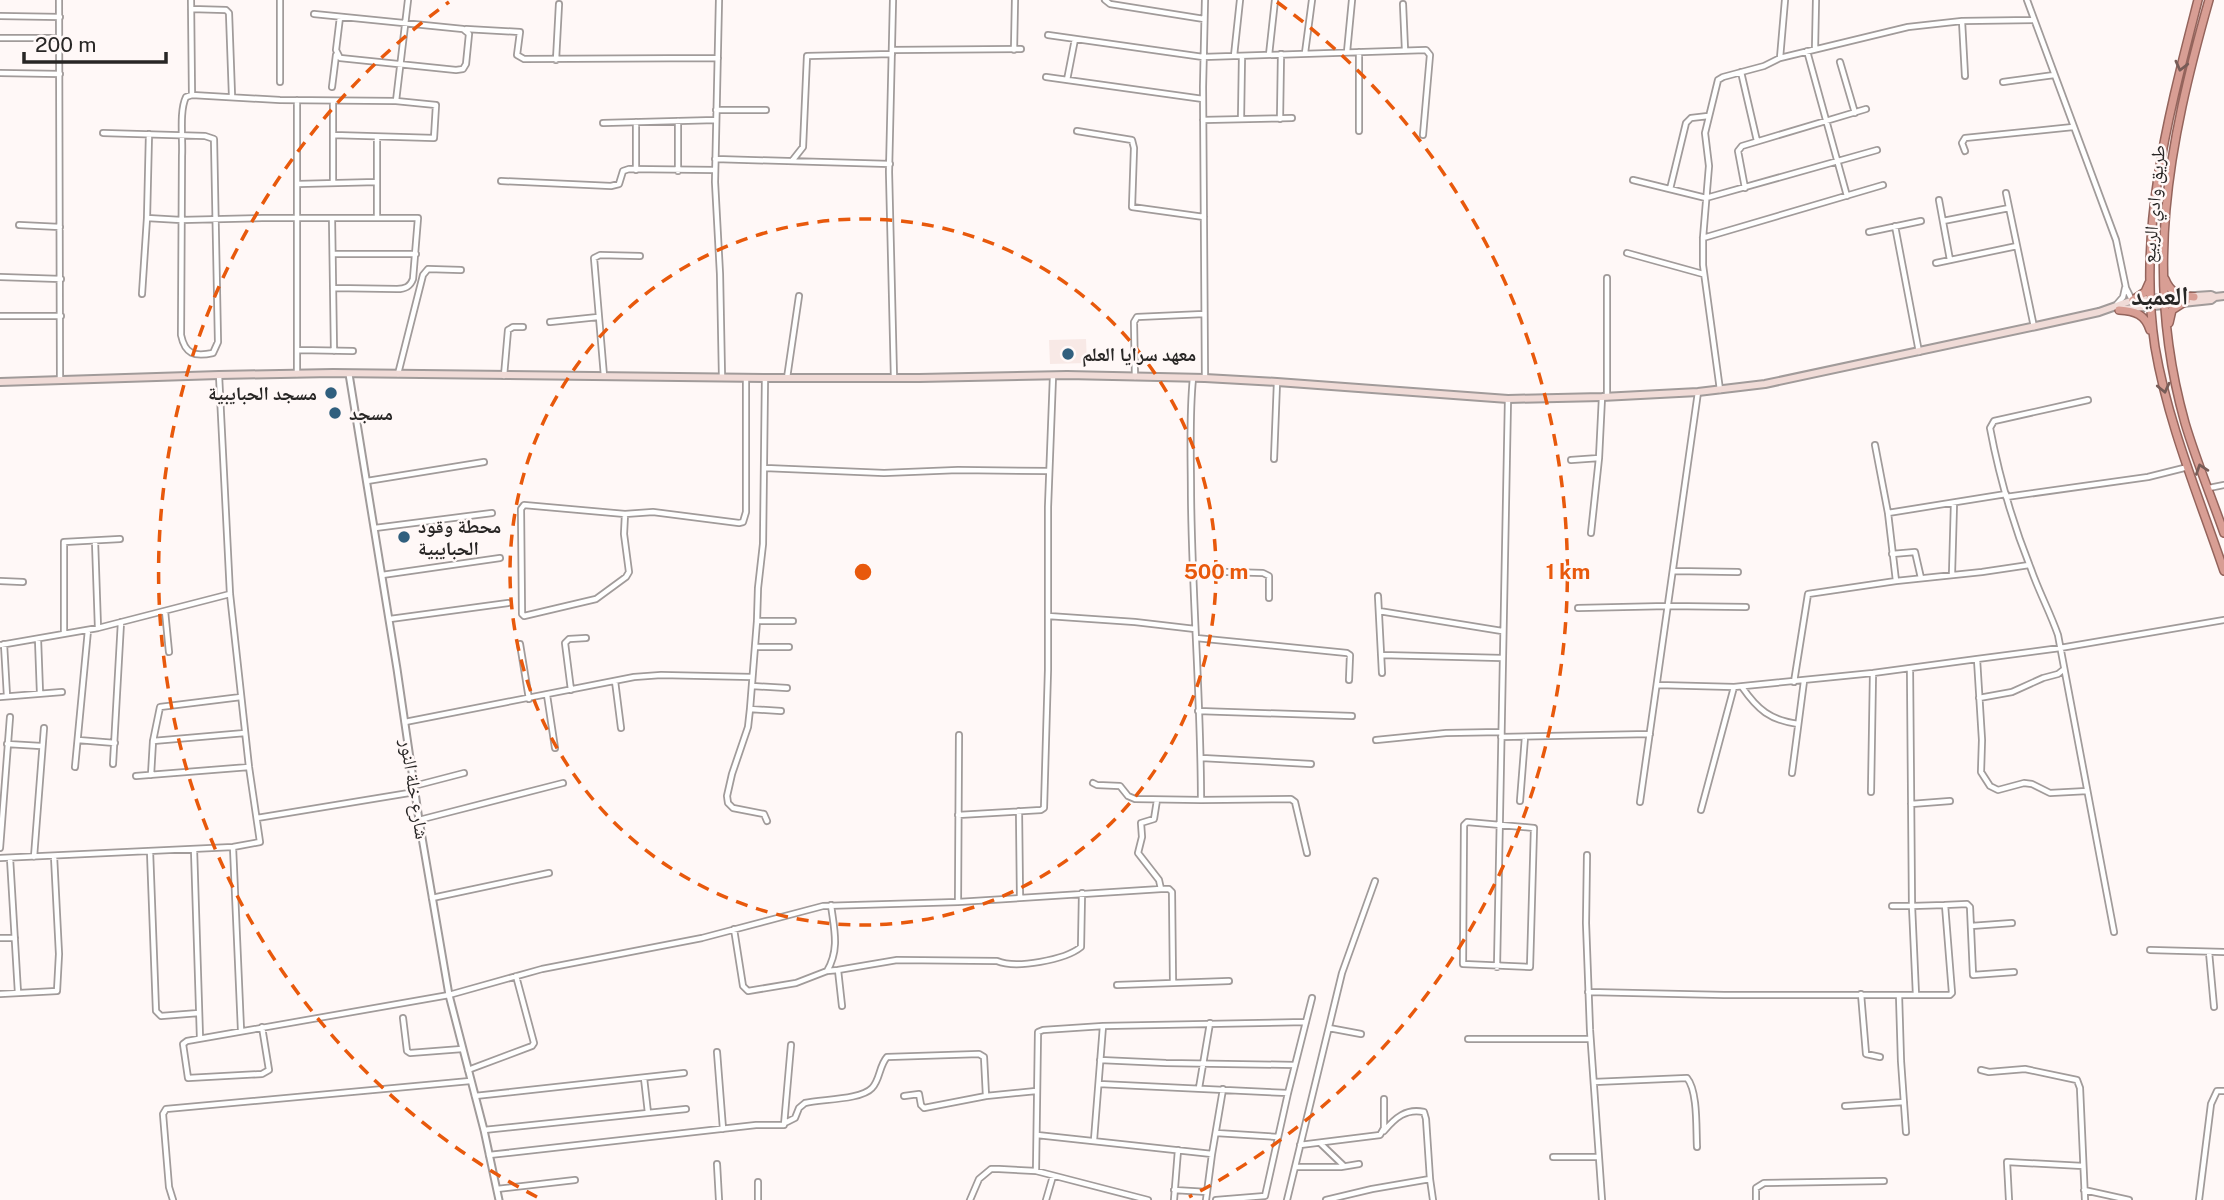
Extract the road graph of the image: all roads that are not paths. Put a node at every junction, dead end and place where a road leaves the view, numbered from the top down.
1 (59, 0) edge
2 (191, 0) edge
3 (280, 0) edge
4 (408, 0) edge
5 (719, 0) edge
6 (893, 0) edge
7 (1016, 0) edge
8 (1105, 0) edge
9 (1206, 0) edge
10 (1240, 0) edge
11 (1275, 0) edge
12 (1312, 0) edge
13 (1352, 0) edge
14 (1785, 0) edge
15 (1816, 0) edge
16 (2027, 0) edge
17 (2198, 0) edge
18 (2209, 0) edge
19 (1403, 4) dead end
20 (559, 5) dead end
21 (191, 9) junction
22 (314, 14) dead end
23 (0, 16) edge
24 (60, 17) junction
25 (340, 17) junction
26 (1205, 19) junction
27 (2034, 20) junction
28 (1962, 21) junction
29 (405, 23) junction
30 (459, 28) junction
31 (1048, 34) dead end
32 (0, 38) edge
33 (60, 38) junction
34 (1075, 39) junction
35 (1021, 49) dead end
36 (1815, 49) junction
37 (336, 50) junction
38 (1014, 50) junction
39 (1405, 50) junction
40 (1807, 51) junction
41 (892, 52) junction
42 (1347, 52) junction
43 (1359, 52) junction
44 (1305, 53) junction
45 (1281, 54) junction
46 (1242, 55) junction
47 (1269, 55) junction
48 (1234, 56) junction
49 (1203, 57) junction
50 (718, 58) junction
51 (1780, 58) junction
52 (556, 60) junction
53 (1840, 62) dead end
54 (401, 65) junction
55 (1741, 72) junction
56 (0, 73) edge
57 (60, 75) junction
58 (2054, 75) junction
59 (1965, 76) dead end
60 (1046, 78) dead end
61 (1067, 80) junction
62 (280, 82) dead end
63 (2003, 82) dead end
64 (332, 87) dead end
65 (192, 95) junction
66 (232, 96) junction
67 (1203, 99) junction
68 (298, 100) junction
69 (333, 101) junction
70 (396, 101) junction
71 (716, 110) junction
72 (766, 110) dead end
73 (1866, 110) dead end
74 (1855, 113) junction
75 (1708, 116) junction
76 (1280, 118) junction
77 (1292, 118) dead end
78 (1241, 119) junction
79 (716, 120) junction
80 (1203, 120) junction
81 (678, 121) junction
82 (636, 122) junction
83 (1827, 122) junction
84 (603, 123) dead end
85 (2073, 127) junction
86 (1077, 131) dead end
87 (1359, 131) dead end
88 (103, 133) dead end
89 (149, 135) junction
90 (333, 135) junction
91 (1423, 135) dead end
92 (183, 136) junction
93 (377, 137) junction
94 (1756, 141) junction
95 (1877, 150) dead end
96 (1965, 151) dead end
97 (715, 159) junction
98 (792, 161) junction
99 (1838, 162) junction
100 (890, 164) junction
101 (636, 170) junction
102 (715, 170) junction
103 (678, 171) junction
104 (1633, 180) dead end
105 (501, 181) dead end
106 (377, 182) junction
107 (333, 183) junction
108 (298, 184) junction
109 (1883, 185) dead end
110 (1745, 188) junction
111 (1670, 189) junction
112 (2006, 193) dead end
113 (1847, 196) junction
114 (1706, 198) junction
115 (1939, 200) dead end
116 (2010, 208) junction
117 (377, 217) junction
118 (1204, 217) junction
119 (147, 218) junction
120 (298, 218) junction
121 (332, 218) junction
122 (217, 219) junction
123 (181, 220) junction
124 (1921, 221) dead end
125 (1942, 221) junction
126 (19, 225) dead end
127 (1895, 226) junction
128 (60, 227) junction
129 (1869, 232) dead end
130 (1703, 238) junction
131 (2017, 246) junction
132 (1626, 253) dead end
133 (332, 254) junction
134 (416, 254) junction
135 (640, 256) dead end
136 (1950, 260) junction
137 (1936, 262) dead end
138 (461, 270) dead end
139 (2162, 271) junction
140 (1704, 274) junction
141 (2151, 275) junction
142 (0, 277) edge
143 (1607, 278) dead end
144 (61, 279) junction
145 (2125, 283) junction
146 (333, 288) junction
147 (142, 294) dead end
148 (799, 296) dead end
149 (2224, 296) edge
150 (2194, 297) junction
151 (2215, 297) junction
152 (2132, 300) junction
153 (2163, 301) junction
154 (2186, 301) junction
155 (2151, 302) junction
156 (2117, 308) junction
157 (1204, 314) junction
158 (0, 316) edge
159 (61, 316) junction
160 (598, 317) junction
161 (550, 322) dead end
162 (523, 327) dead end
163 (2034, 327) junction
164 (2168, 341) junction
165 (2155, 345) junction
166 (298, 351) junction
167 (334, 351) junction
168 (353, 351) dead end
169 (1919, 352) junction
170 (349, 373) junction
171 (219, 375) junction
172 (296, 375) junction
173 (397, 375) junction
174 (504, 376) junction
175 (1053, 376) junction
176 (604, 377) junction
177 (1135, 377) junction
178 (722, 378) junction
179 (746, 378) junction
180 (765, 378) junction
181 (787, 378) junction
182 (894, 378) junction
183 (1193, 378) junction
184 (1205, 378) junction
185 (60, 379) junction
186 (0, 382) edge
187 (1277, 382) junction
188 (1720, 390) junction
189 (1698, 392) junction
190 (1604, 397) junction
191 (1508, 399) junction
192 (2088, 400) dead end
193 (1875, 445) dead end
194 (1599, 458) junction
195 (1274, 459) dead end
196 (1571, 460) dead end
197 (484, 462) dead end
198 (2188, 467) junction
199 (765, 468) junction
200 (1049, 471) junction
201 (367, 481) junction
202 (2224, 485) edge
203 (2208, 489) junction
204 (2006, 496) junction
205 (1954, 503) junction
206 (2216, 510) junction
207 (492, 513) dead end
208 (1888, 513) junction
209 (2204, 513) junction
210 (625, 514) junction
211 (375, 528) junction
212 (1591, 533) dead end
213 (2224, 533) edge
214 (120, 539) dead end
215 (95, 541) junction
216 (1892, 554) junction
217 (500, 558) dead end
218 (2029, 565) junction
219 (1673, 570) junction
220 (1193, 571) junction
221 (2224, 571) edge
222 (1738, 572) dead end
223 (1952, 574) junction
224 (382, 575) junction
225 (1921, 578) junction
226 (1896, 581) junction
227 (0, 582) edge
228 (23, 582) dead end
229 (230, 594) junction
230 (1378, 596) dead end
231 (1269, 598) dead end
232 (508, 603) dead end
233 (1668, 606) junction
234 (1746, 607) dead end
235 (1578, 608) dead end
236 (165, 611) junction
237 (1379, 611) junction
238 (1048, 616) junction
239 (390, 619) junction
240 (2224, 620) edge
241 (757, 621) junction
242 (793, 621) dead end
243 (121, 622) junction
244 (98, 628) junction
245 (1195, 629) junction
246 (88, 630) junction
247 (1502, 632) junction
248 (64, 634) junction
249 (586, 638) dead end
250 (1196, 638) junction
251 (37, 639) junction
252 (520, 644) dead end
253 (2, 645) edge
254 (755, 647) junction
255 (789, 647) dead end
256 (2060, 648) junction
257 (169, 652) dead end
258 (1381, 655) junction
259 (1502, 658) junction
260 (1977, 659) junction
261 (1910, 668) junction
262 (2064, 669) junction
263 (1382, 673) dead end
264 (1873, 673) junction
265 (752, 677) junction
266 (1349, 680) dead end
267 (615, 681) junction
268 (1804, 681) junction
269 (1794, 682) junction
270 (1658, 685) junction
271 (752, 686) junction
272 (1734, 687) junction
273 (1742, 687) junction
274 (787, 688) dead end
275 (571, 690) junction
276 (62, 692) dead end
277 (40, 693) junction
278 (547, 695) junction
279 (7, 696) junction
280 (0, 697) edge
281 (241, 697) junction
282 (1979, 698) junction
283 (529, 699) junction
284 (750, 709) junction
285 (781, 711) dead end
286 (1198, 711) junction
287 (1352, 716) dead end
288 (10, 717) dead end
289 (405, 722) junction
290 (1798, 724) junction
291 (44, 728) dead end
292 (621, 728) dead end
293 (245, 733) junction
294 (1501, 734) junction
295 (1650, 734) junction
296 (959, 735) dead end
297 (1525, 737) junction
298 (78, 740) junction
299 (1376, 740) dead end
300 (153, 741) junction
301 (115, 743) junction
302 (7, 744) junction
303 (41, 746) junction
304 (555, 748) dead end
305 (1202, 758) junction
306 (113, 764) dead end
307 (1311, 764) dead end
308 (75, 767) dead end
309 (249, 767) junction
310 (464, 773) dead end
311 (1792, 773) dead end
312 (151, 775) junction
313 (136, 776) dead end
314 (563, 783) dead end
315 (1093, 783) dead end
316 (415, 789) junction
317 (2087, 791) junction
318 (1871, 792) dead end
319 (1157, 800) junction
320 (1201, 800) junction
321 (1520, 801) dead end
322 (1950, 801) dead end
323 (1640, 802) dead end
324 (1911, 804) junction
325 (1701, 810) dead end
326 (1019, 811) junction
327 (958, 815) junction
328 (257, 818) junction
329 (419, 820) junction
330 (767, 821) dead end
331 (1499, 825) junction
332 (233, 847) junction
333 (0, 848) edge
334 (194, 849) junction
335 (150, 851) junction
336 (1307, 853) dead end
337 (1587, 855) dead end
338 (54, 856) junction
339 (0, 858) edge
340 (10, 858) junction
341 (34, 858) junction
342 (549, 873) dead end
343 (1375, 881) dead end
344 (1161, 889) junction
345 (1082, 894) junction
346 (1020, 897) junction
347 (432, 898) junction
348 (958, 902) junction
349 (831, 905) junction
350 (1944, 905) junction
351 (1892, 906) dead end
352 (1912, 906) junction
353 (2012, 923) dead end
354 (1971, 926) junction
355 (734, 929) junction
356 (2114, 932) dead end
357 (0, 938) edge
358 (15, 938) junction
359 (2150, 950) dead end
360 (2209, 951) junction
361 (2224, 952) edge
362 (1497, 967) junction
363 (838, 970) junction
364 (827, 971) junction
365 (2014, 972) dead end
366 (516, 976) junction
367 (1229, 981) dead end
368 (1173, 982) junction
369 (1117, 985) dead end
370 (1588, 992) junction
371 (18, 993) junction
372 (0, 994) edge
373 (1861, 994) junction
374 (449, 995) junction
375 (1899, 995) junction
376 (1916, 995) junction
377 (1312, 998) dead end
378 (842, 1006) dead end
379 (2214, 1007) dead end
380 (199, 1013) junction
381 (402, 1018) dead end
382 (1306, 1022) junction
383 (1210, 1023) junction
384 (1103, 1026) junction
385 (262, 1027) junction
386 (1329, 1028) junction
387 (241, 1030) junction
388 (1361, 1034) dead end
389 (200, 1038) junction
390 (1468, 1039) dead end
391 (1590, 1039) junction
392 (791, 1045) dead end
393 (463, 1049) junction
394 (717, 1052) dead end
395 (1880, 1057) dead end
396 (1100, 1060) junction
397 (1202, 1062) junction
398 (1295, 1065) junction
399 (468, 1070) junction
400 (1981, 1070) dead end
401 (684, 1073) dead end
402 (644, 1077) junction
403 (470, 1081) junction
404 (1594, 1082) junction
405 (1098, 1084) junction
406 (1199, 1088) junction
407 (1223, 1089) junction
408 (1036, 1091) junction
409 (2224, 1091) edge
410 (1288, 1093) junction
411 (475, 1096) junction
412 (904, 1096) dead end
413 (986, 1096) junction
414 (1384, 1100) dead end
415 (1904, 1102) junction
416 (1844, 1106) dead end
417 (686, 1109) dead end
418 (648, 1113) junction
419 (785, 1124) junction
420 (723, 1129) junction
421 (484, 1130) junction
422 (1384, 1131) junction
423 (1906, 1132) dead end
424 (1216, 1133) junction
425 (1037, 1135) junction
426 (1278, 1137) junction
427 (1094, 1140) junction
428 (1319, 1143) junction
429 (1300, 1145) junction
430 (1698, 1147) dead end
431 (1178, 1150) junction
432 (1212, 1154) junction
433 (489, 1155) junction
434 (1553, 1157) dead end
435 (1599, 1157) junction
436 (718, 1164) dead end
437 (1359, 1164) dead end
438 (1295, 1167) junction
439 (1345, 1167) junction
440 (2083, 1167) junction
441 (1036, 1171) junction
442 (1053, 1176) junction
443 (1430, 1179) junction
444 (575, 1180) dead end
445 (1884, 1181) dead end
446 (758, 1182) dead end
447 (497, 1189) junction
448 (1174, 1190) junction
449 (2084, 1190) junction
450 (1207, 1192) junction
451 (1123, 1193) junction
452 (1265, 1198) edge
453 (173, 1200) edge
454 (499, 1200) edge
455 (719, 1200) edge
456 (758, 1200) edge
457 (970, 1200) edge
458 (1046, 1200) edge
459 (1121, 1200) edge
460 (1148, 1200) edge
461 (1174, 1200) edge
462 (1206, 1200) edge
463 (1216, 1200) edge
464 (1287, 1200) edge
465 (1326, 1200) edge
466 (1433, 1200) edge
467 (1602, 1200) edge
468 (1756, 1200) edge
469 (2009, 1200) edge
470 (2085, 1200) edge
471 (2129, 1200) edge
472 (2199, 1200) edge

1 - 24 street
2 - 21 street
3 - 62 street
4 - 29 street
5 - 50 street
6 - 41 street
7 - 38 street
8 - 26 street
9 - 26 street
10 - 48 street
11 - 47 street
12 - 44 street
13 - 42 street
14 - 51 street
15 - 36 street
16 - 27 street
17 -> 141 highway
18 - 139 highway, طريق وادي الربيع
19 - 39 street
20 - 52 street
21 - 65 street
21 - 66 street
22 - 25 street
23 - 24 street
24 - 33 street
25 - 29 street
25 - 37 street
26 - 49 street
27 - 28 street
27 - 58 street
28 - 36 street
28 - 59 street
29 - 30 street
29 - 54 street
30 - 52 street
30 - 54 street
31 - 34 street
32 - 33 street
33 - 57 street
34 - 49 street
34 - 61 street
35 - 38 street
36 - 40 street
37 - 54 street
37 - 64 street
38 - 41 street
39 - 43 street
39 - 91 street
40 - 51 street
40 - 83 street
41 - 98 street
41 - 100 street
42 - 43 street
42 - 44 street
43 - 87 street
44 - 45 street
45 - 47 street
45 - 76 street
46 - 47 street
46 - 48 street
46 - 78 street
48 - 49 street
49 - 67 street
50 - 52 street
50 - 71 street
51 - 55 street
53 - 74 street
54 - 70 street
55 - 75 street
55 - 94 street
56 - 57 street
57 - 128 street
58 - 63 street
58 - 85 street
60 - 61 street
61 - 67 street
65 - 66 street
65 - 92 street
66 - 68 street
67 - 80 street
68 - 69 street
68 - 108 street
69 - 70 street
69 - 90 street
70 - 93 street
71 - 72 street
71 - 79 street
73 - 74 street
74 - 83 street
75 - 111 street
75 - 114 street
76 - 77 street
76 - 78 street
78 - 80 street
79 - 81 street
79 - 97 street
80 - 118 street
81 - 82 street
81 - 103 street
82 - 84 street
82 - 101 street
83 - 94 street
83 - 99 street
85 - 96 street
85 - 145 street
86 - 118 street
88 - 89 street
89 - 92 street
89 - 119 street
90 - 93 street
90 - 107 street
92 - 122 street
92 - 123 street
93 - 106 street
94 - 110 street
95 - 99 street
97 - 98 street
97 - 102 street
98 - 100 street
99 - 110 street
99 - 113 street
100 - 182 street
101 - 103 street
101 - 105 street
102 - 103 street
102 - 178 street
104 - 111 street
106 - 107 street
106 - 117 street
107 - 108 street
108 - 120 street
109 - 113 street
110 - 114 street
111 - 114 street
112 - 116 street
113 - 130 street
114 - 130 street
115 - 125 street
116 - 125 street
116 - 131 street
117 - 121 street
117 - 134 street
118 - 157 street
119 - 123 street
119 - 147 street
120 - 121 street
120 - 122 street
120 - 166 street
121 - 133 street
122 - 123 street
122 - 123 street
124 - 127 street
125 - 136 street
126 - 128 street
127 - 129 street
127 - 169 street
128 - 144 street
130 - 140 street
131 - 136 street
131 - 163 street
132 - 140 street
133 - 134 street
133 - 146 street
134 - 146 street
135 - 160 street
136 - 137 street
138 - 173 street
139 - 150 highway
139 - 153 highway, طريق وادي الربيع
140 - 188 street
141 - 152 highway
141 - 155 highway
142 - 144 street
143 - 190 street
144 - 159 street
145 - 152 street
145 - 156 street
146 - 167 street
148 - 181 street
149 - 151 main road
150 - 151 main road
150 - 153 main road
151 - 154 main road
152 - 155 main road
152 - 156 main road
153 - 154 main road
153 - 155 main road
153 - 164 highway, طريق وادي الربيع
154 - 164 highway
155 - 156 main road
155 - 165 highway
156 - 163 main road
156 - 165 highway
157 - 177 street
157 - 184 street
158 - 159 street
159 - 185 street
160 - 161 street
160 - 176 street
162 - 174 street
163 - 169 main road
203 -> 164 highway, طريق وادي الربيع
165 -> 198 highway
166 - 167 street
166 - 172 street
167 - 168 street
169 - 188 main road
170 - 172 main road
170 - 173 main road
170 - 201 street, شارع خلة النور
171 - 172 main road
171 - 185 main road
171 - 229 street
173 - 174 main road
174 - 176 main road
175 - 177 main road
175 - 182 main road
175 - 200 street
176 - 178 main road
177 - 183 main road
178 - 179 main road
179 - 180 main road
179 - 210 street
180 - 181 main road
180 - 199 street
181 - 182 main road
183 - 184 main road
183 - 220 street
184 - 187 main road
185 - 186 main road
187 - 191 main road
187 - 195 street
188 - 189 main road
189 - 190 main road
189 - 219 street
190 - 191 main road
190 - 194 street
191 - 247 street
192 - 204 street
193 - 208 street
194 - 196 street
194 - 212 street
197 - 201 street
198 - 204 street
198 - 209 highway
199 - 200 street
199 - 241 street
200 - 238 street
201 - 211 street, شارع خلة النور
202 - 203 street
203 - 206 highway, طريق وادي الربيع
204 - 205 street
204 - 218 street
205 - 208 street
205 - 223 street
206 - 209 highway
206 - 213 highway, طريق وادي الربيع
207 - 211 street
208 - 216 street
209 - 221 highway
210 - 210 street
211 - 224 street, شارع خلة النور
214 - 215 street
215 - 244 street
215 - 248 street
216 - 225 street
216 - 226 street
217 - 224 street
218 - 223 street
218 - 256 street
219 - 222 street
219 - 233 street
220 - 231 street
220 - 245 street
223 - 225 street
224 - 239 street, شارع خلة النور
225 - 226 street
226 - 269 street
227 - 228 street
229 - 236 street
229 - 281 street
230 - 237 street
232 - 239 street
233 - 234 street
233 - 235 street
233 - 270 street
236 - 243 street
236 - 257 street
237 - 247 street
237 - 258 street
238 - 245 street
238 - 326 street
239 - 289 street, شارع خلة النور
240 - 256 street
241 - 242 street
241 - 254 street
243 - 244 street
243 - 301 street
244 - 246 street
245 - 250 street
246 - 248 street
246 - 298 street
247 - 259 street
248 - 251 street
249 - 275 street
250 - 266 street
250 - 286 street
251 - 253 street
251 - 277 street
252 - 283 street
253 - 279 street
254 - 255 street
254 - 265 street
256 - 260 street
256 - 262 street
258 - 259 street
258 - 263 street
259 - 294 street
260 - 261 street
260 - 282 street
261 - 264 street
261 - 324 street
262 - 282 street
262 - 317 street
264 - 268 street
264 - 318 street
265 - 267 street
265 - 271 street
267 - 275 street
267 - 292 street
268 - 269 street
268 - 290 street
269 - 273 street
270 - 272 street
270 - 295 street
271 - 274 street
271 - 284 street
272 - 273 street
272 - 325 street
273 - 290 street
275 - 278 street
276 - 277 street
277 - 279 street
278 - 283 street
278 - 304 street
279 - 280 street
281 - 293 street
281 - 300 street
282 - 317 street
283 - 289 street
284 - 285 street
284 - 330 street
286 - 287 street
286 - 305 street
288 - 302 street
289 - 316 street, شارع خلة النور
290 - 311 street
291 - 303 street
293 - 300 street
293 - 309 street
294 - 297 street
294 - 299 street
294 - 331 street
295 - 297 street
295 - 323 street
296 - 327 street
297 - 321 street
298 - 301 street
298 - 308 street
300 - 312 street
301 - 306 street
302 - 303 street
302 - 333 street
303 - 341 street
305 - 307 street
305 - 320 street
309 - 312 street
309 - 328 street
310 - 316 street
312 - 313 street
314 - 329 street
315 - 319 street
316 - 328 street
316 - 329 street, شارع خلة النور
317 - 356 street
319 - 320 street
319 - 344 street
320 - 336 street
322 - 324 street
324 - 352 street
326 - 327 street
326 - 346 street
327 - 348 street
328 - 332 street
329 - 347 street, شارع خلة النور
331 - 362 street
331 - 362 street
331 - 362 street
332 - 334 street
332 - 387 street
334 - 335 street
334 - 380 street
335 - 338 street
335 - 380 street
337 - 370 street
338 - 341 street
338 - 371 street
339 - 340 street
340 - 341 street
340 - 358 street
342 - 347 street
343 - 386 street
344 - 345 street
344 - 368 street
345 - 346 street
345 - 363 street
346 - 348 street
347 - 374 street, شارع خلة النور
348 - 349 street
349 - 355 street
349 - 364 street
350 - 352 street
350 - 354 street
350 - 376 street
351 - 352 street
352 - 376 street
353 - 354 street
354 - 365 street
355 - 364 street
355 - 366 street
357 - 358 street
358 - 371 street
359 - 360 street
360 - 361 street
360 - 379 street
363 - 364 street
363 - 378 street
366 - 374 street
366 - 399 street
367 - 368 street
368 - 369 street
370 - 373 street
370 - 391 street
371 - 372 street
373 - 375 street
373 - 395 street
374 - 385 street
374 - 393 street, شارع خلة النور
375 - 376 street
375 - 415 street
377 - 382 street
380 - 389 street
381 - 393 street
382 - 383 street
382 - 398 street
383 - 384 street
383 - 397 street
384 - 396 street
384 - 408 street
385 - 387 street
385 - 389 street
386 - 388 street
386 - 429 street
387 - 389 street
390 - 391 street
391 - 404 street
392 - 419 street
393 - 399 street, شارع خلة النور
394 - 420 street
396 - 397 street
396 - 405 street
397 - 398 street
397 - 406 street
398 - 410 street
399 - 403 street, شارع خلة النور
400 - 440 street
401 - 402 street
402 - 411 street
402 - 418 street
403 - 411 street, شارع خلة النور
403 - 453 street
404 - 430 street
404 - 435 street
405 - 406 street
405 - 427 street
406 - 407 street
407 - 410 street
407 - 424 street
408 - 413 street
408 - 425 street
409 - 472 street
410 - 426 street
411 - 421 street, شارع خلة النور
412 - 413 street
413 - 419 street
414 - 422 street
415 - 416 street
415 - 423 street
417 - 418 street
418 - 421 street
419 - 420 street
420 - 433 street
421 - 433 street, شارع خلة النور
422 - 428 street
422 - 443 street
424 - 426 street
424 - 432 street
425 - 427 street
425 - 441 street
426 - 452 street
427 - 431 street
428 - 429 street
428 - 439 street
429 - 438 street
431 - 432 street
431 - 448 street
432 - 450 street
433 - 447 street, شارع خلة النور
434 - 435 street
435 - 467 street
436 - 455 street
437 - 439 street
438 - 439 street
438 - 464 street
440 - 449 street
440 - 469 street
441 - 442 street
441 - 457 street
442 - 451 street
442 - 458 street
443 - 465 street
443 - 466 street
444 - 447 street
445 - 468 street
446 - 456 street
447 - 454 street, شارع خلة النور
448 - 450 street
448 - 461 street
449 - 470 street
449 - 471 street
450 - 462 street
451 - 459 street
451 - 460 street
452 - 463 street

